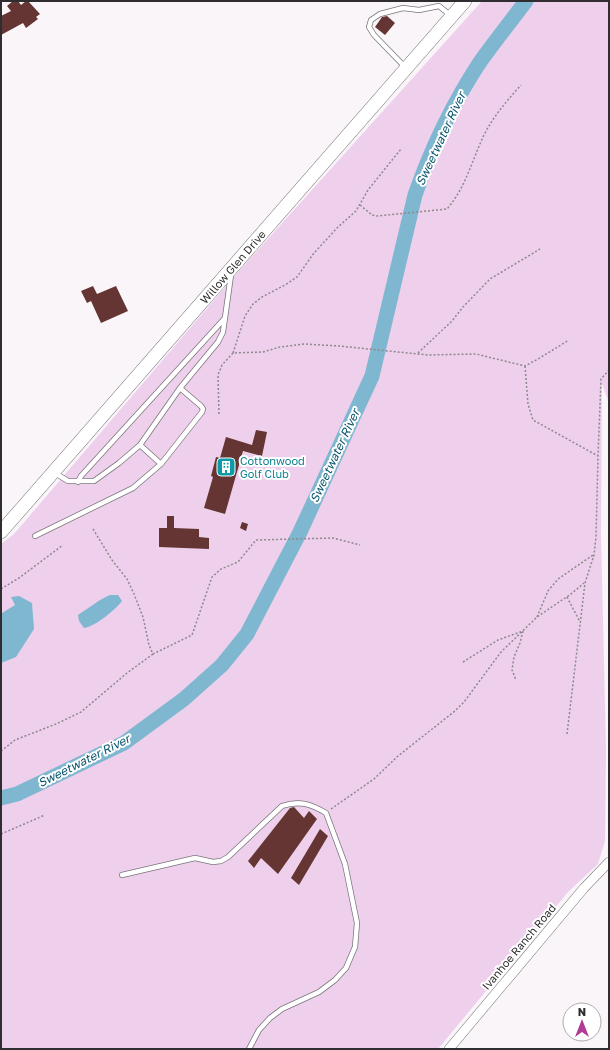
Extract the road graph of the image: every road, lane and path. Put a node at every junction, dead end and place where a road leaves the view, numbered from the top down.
1 (465, 1) edge
2 (452, 16) junction
3 (406, 68) junction
4 (521, 85) dead end
5 (401, 149) dead end
6 (360, 204) junction
7 (540, 249) dead end
8 (231, 269) junction
9 (225, 318) junction
10 (569, 340) dead end
11 (232, 353) junction
12 (418, 353) junction
13 (525, 366) junction
14 (609, 370) edge
15 (180, 388) junction
16 (219, 414) dead end
17 (140, 445) junction
18 (598, 456) junction
19 (161, 464) junction
20 (54, 472) junction
21 (78, 482) junction
22 (93, 529) dead end
23 (1, 532) edge
24 (35, 536) dead end
25 (63, 545) dead end
26 (360, 545) dead end
27 (594, 555) junction
28 (585, 583) junction
29 (1, 589) edge
30 (567, 597) junction
31 (537, 617) junction
32 (580, 622) junction
33 (523, 631) junction
34 (153, 654) junction
35 (463, 662) dead end
36 (516, 680) dead end
37 (567, 734) dead end
38 (1, 751) edge
39 (326, 813) junction
40 (45, 815) dead end
41 (1, 834) edge
42 (609, 862) edge
43 (122, 875) dead end
44 (249, 1049) edge
45 (450, 1049) edge

1 - 2 main road, Willow Glen Drive
2 - 3 main road, Willow Glen Drive
2 - 3 lane
3 - 8 main road, Willow Glen Drive
4 - 6 path
5 - 6 path
6 - 11 path
7 - 12 path
8 - 9 lane
8 - 20 main road, Willow Glen Drive
9 - 15 lane
9 - 21 lane
10 - 13 path
11 - 12 path
11 - 16 path
12 - 13 path
13 - 18 path
14 - 18 path
15 - 17 lane
15 - 19 lane
17 - 19 lane
17 - 21 lane
18 - 27 path
19 - 24 lane
20 - 21 lane
20 - 23 main road, Willow Glen Drive
22 - 34 path
25 - 29 path
26 - 34 path
27 - 28 path
27 - 31 path
28 - 30 path
28 - 32 path
30 - 31 path
30 - 32 path
31 - 33 path
32 - 37 path
33 - 35 path
33 - 36 path
33 - 39 path
34 - 38 path
39 - 43 lane
39 - 44 lane
40 - 41 path
42 - 45 street, Ivanhoe Ranch Road

